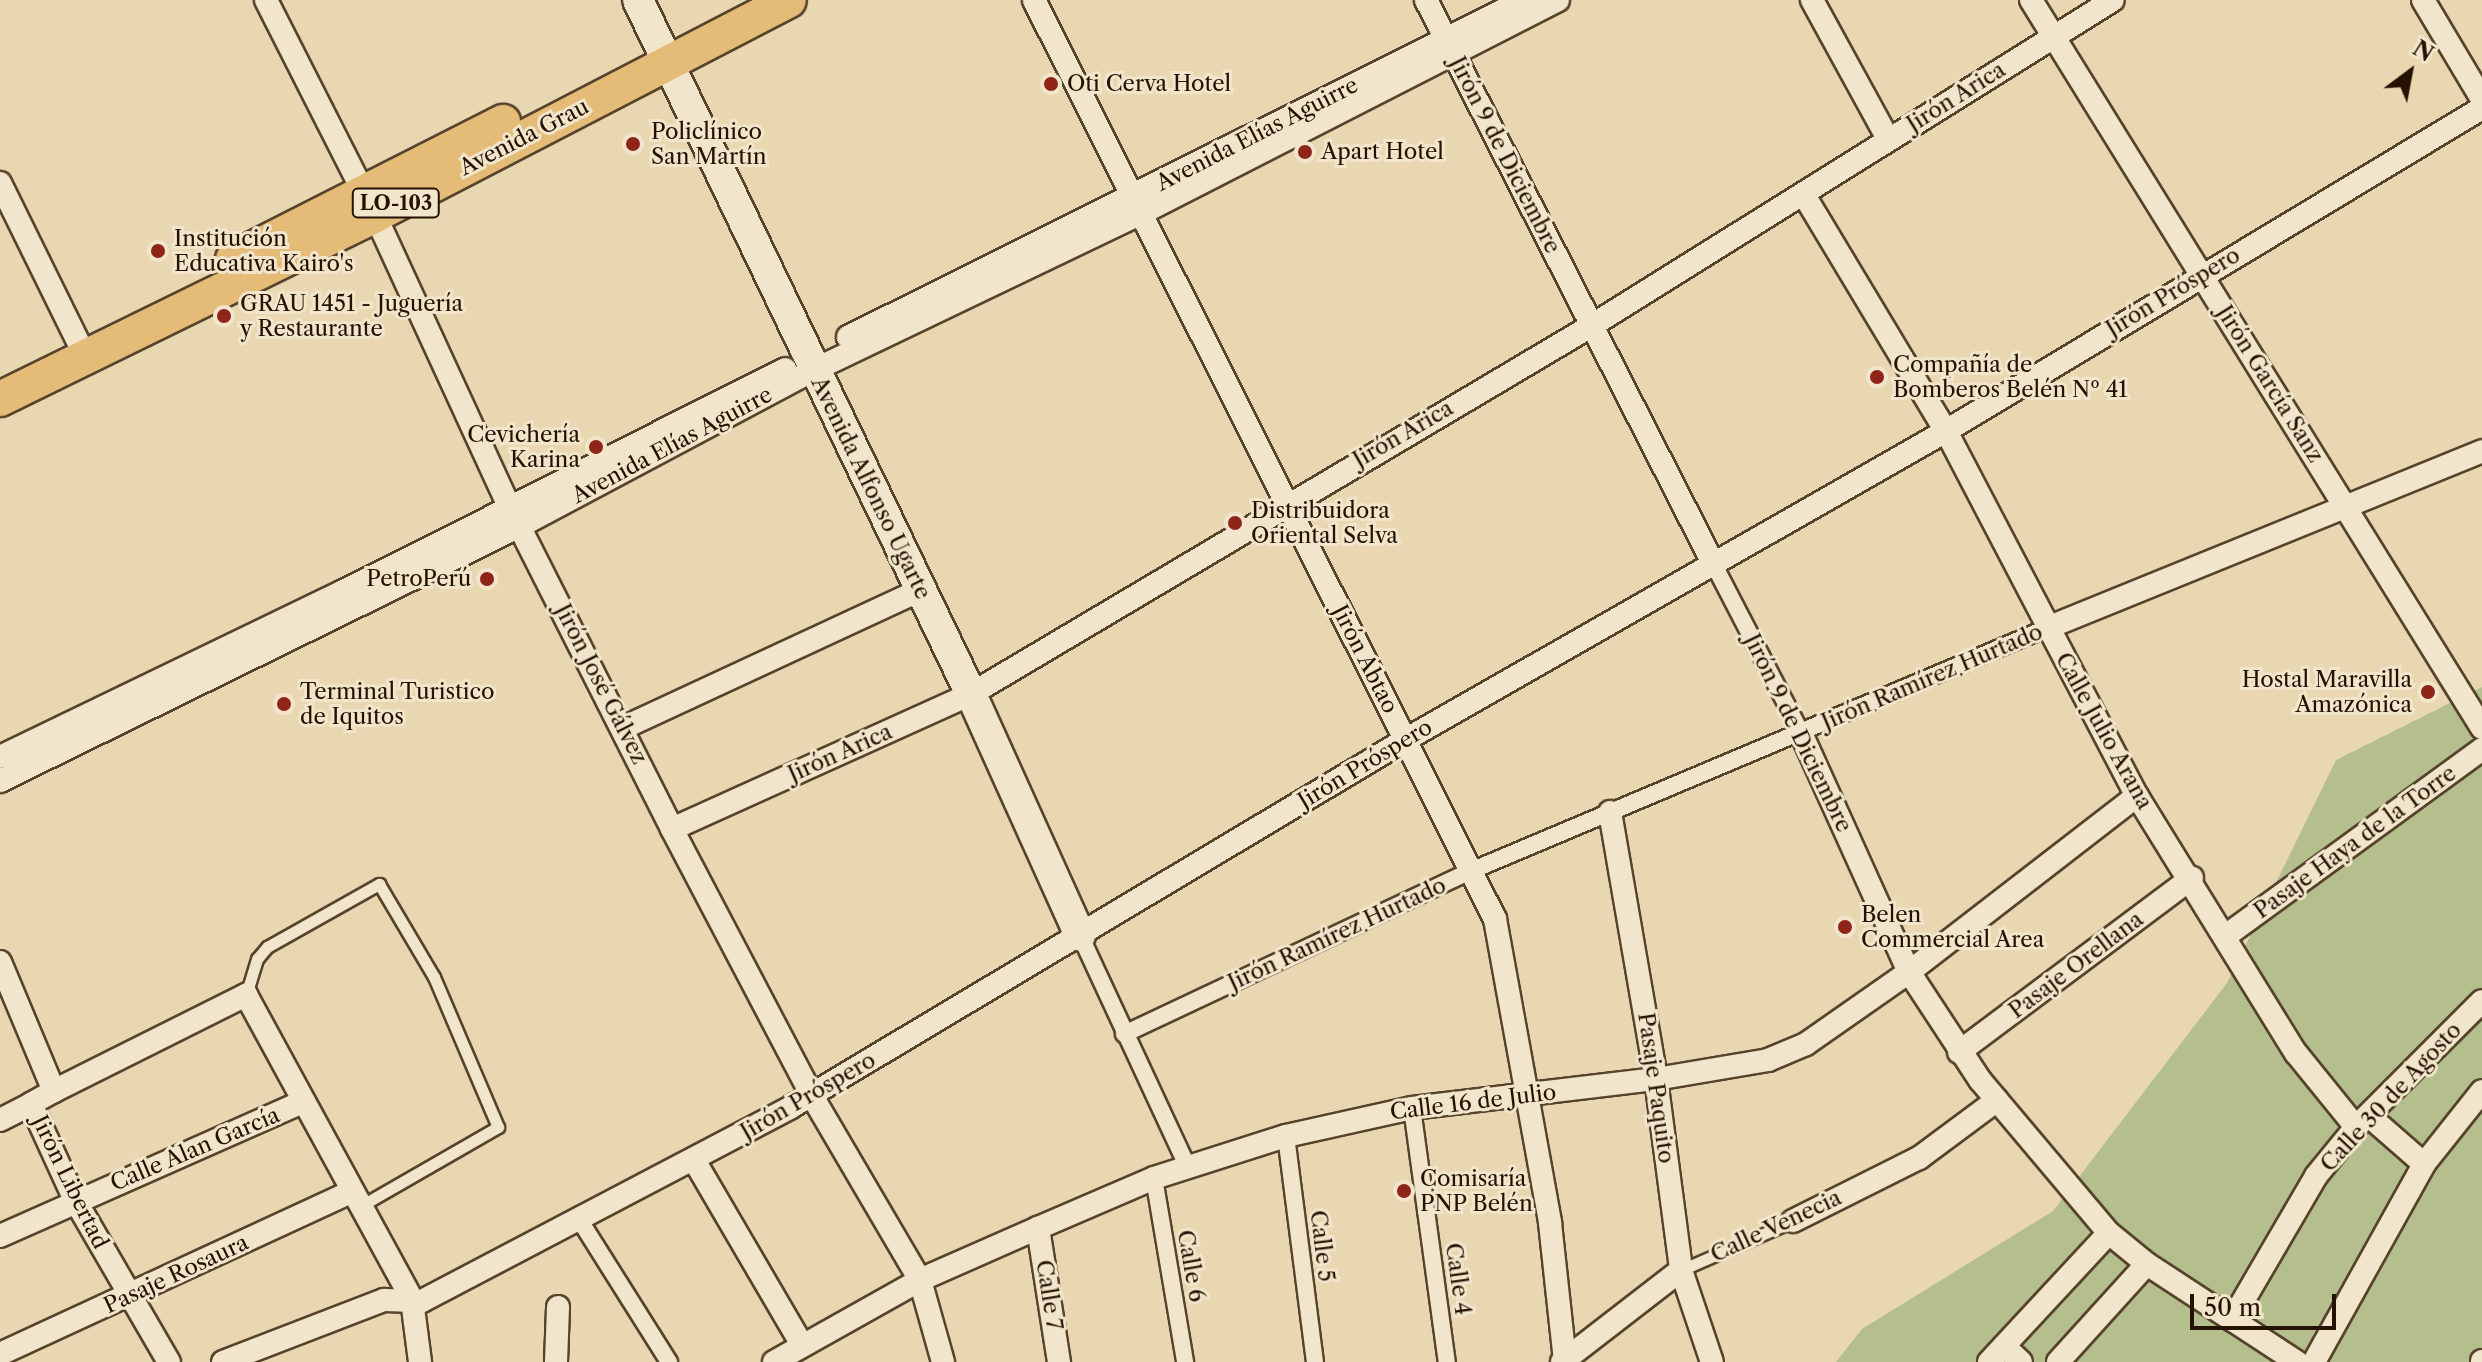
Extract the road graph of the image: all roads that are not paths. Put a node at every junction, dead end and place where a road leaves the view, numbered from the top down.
1 (266, 0) edge
2 (638, 0) edge
3 (653, 0) edge
4 (744, 0) edge
5 (789, 0) edge
6 (1034, 0) edge
7 (1426, 0) edge
8 (1524, 0) edge
9 (1558, 0) edge
10 (1812, 0) edge
11 (2031, 0) edge
12 (2113, 0) edge
13 (2423, 0) edge
14 (2054, 36) junction
15 (1449, 46) junction
16 (664, 53) junction
17 (2482, 99) edge
18 (2482, 108) edge
19 (1888, 139) junction
20 (0, 183) edge
21 (1804, 195) junction
22 (1140, 203) junction
23 (368, 204) junction
24 (2201, 273) junction
25 (1591, 326) junction
26 (82, 348) junction
27 (811, 364) junction
28 (0, 376) edge
29 (0, 399) edge
30 (1946, 431) junction
31 (2482, 451) edge
32 (1286, 502) junction
33 (2347, 507) junction
34 (515, 517) junction
35 (1712, 561) junction
36 (920, 590) junction
37 (2047, 628) junction
38 (243, 652) junction
39 (971, 694) junction
40 (2481, 724) edge
41 (625, 727) junction
42 (1801, 733) junction
43 (1405, 740) junction
44 (2482, 749) edge
45 (0, 757) edge
46 (0, 781) edge
47 (2137, 796) junction
48 (1610, 812) junction
49 (672, 829) junction
50 (1473, 870) junction
51 (2192, 878) junction
52 (1080, 935) junction
53 (2227, 935) junction
54 (0, 962) edge
55 (1909, 972) junction
56 (246, 995) junction
57 (7, 997) edge
58 (2482, 1001) edge
59 (1124, 1034) junction
60 (1959, 1052) junction
61 (1656, 1079) junction
62 (54, 1091) junction
63 (2482, 1091) edge
64 (1530, 1094) junction
65 (812, 1096) junction
66 (1997, 1100) junction
67 (303, 1102) junction
68 (31, 1104) junction
69 (1412, 1108) junction
70 (0, 1120) edge
71 (2363, 1122) junction
72 (1286, 1136) junction
73 (694, 1160) junction
74 (2424, 1164) junction
75 (1188, 1168) junction
76 (1154, 1178) junction
77 (75, 1200) junction
78 (355, 1200) junction
79 (579, 1219) junction
80 (1793, 1221) joint
81 (1038, 1228) junction
82 (2109, 1233) junction
83 (0, 1236) edge
84 (2147, 1264) junction
85 (1681, 1270) junction
86 (920, 1280) junction
87 (129, 1296) junction
88 (412, 1300) junction
89 (558, 1307) dead end
90 (2232, 1320) junction
91 (802, 1345) junction
92 (0, 1354) edge
93 (1997, 1354) edge
94 (1564, 1361) edge
95 (169, 1362) edge
96 (223, 1362) edge
97 (420, 1362) edge
98 (556, 1362) edge
99 (669, 1362) edge
100 (774, 1362) edge
101 (943, 1362) edge
102 (1059, 1362) edge
103 (1185, 1362) edge
104 (1315, 1362) edge
105 (1447, 1362) edge
106 (1712, 1362) edge
107 (2021, 1362) edge
108 (2058, 1362) edge
109 (2297, 1362) edge
110 (2314, 1362) edge

1 - 23 street, Jirón José Gálvez
2 - 16 main road, Avenida Alfonso Ugarte
3 - 16 main road, Avenida Alfonso Ugarte
4 - 16 main road, Avenida Grau / LO-103
5 - 16 main road, Avenida Grau / LO-103
6 - 22 street, Jirón Abtao
7 - 15 street, Jirón 9 de Diciembre
8 - 15 street, Avenida Elías Aguirre
9 - 15 street, Avenida Elías Aguirre
10 - 19 street
11 - 14 street, Jirón García Sanz
12 - 14 street, Jirón Arica
13 - 17 street
14 - 19 street, Jirón Arica
14 - 24 street, Jirón García Sanz
15 - 22 street, Avenida Elías Aguirre
15 - 25 street, Jirón 9 de Diciembre
16 - 23 main road, Avenida Grau / LO-103
16 - 27 main road, Avenida Alfonso Ugarte
18 - 24 street, Jirón Próspero
19 - 21 street, Jirón Arica
20 - 26 street
21 - 25 street, Jirón Arica
21 - 30 street, Calle Julio Arana
22 - 27 street, Avenida Elías Aguirre
22 - 32 street, Jirón Abtao
23 - 26 main road, Avenida Grau / LO-103
23 - 34 street, Jirón José Gálvez
24 - 30 street, Jirón Próspero
24 - 33 street, Jirón García Sanz
25 - 32 street, Jirón Arica
25 - 35 street, Jirón 9 de Diciembre
26 - 28 main road, Avenida Grau / LO-103
26 - 29 main road, Avenida Grau / LO-103
27 - 34 street, Avenida Elías Aguirre
27 - 36 main road, Avenida Alfonso Ugarte
30 - 35 street, Jirón Próspero
30 - 37 street, Calle Julio Arana
31 - 33 street, Jirón Ramírez Hurtado
32 - 39 street, Jirón Arica
32 - 43 street, Jirón Abtao
33 - 37 street, Jirón Ramírez Hurtado
33 - 40 street, Jirón García Sanz
34 - 38 street, Avenida Elías Aguirre
34 - 41 street, Jirón José Gálvez
35 - 42 street, Jirón 9 de Diciembre
35 - 43 street, Jirón Próspero
36 - 39 main road, Avenida Alfonso Ugarte
36 - 41 street
37 - 42 street, Jirón Ramírez Hurtado
37 - 47 street, Calle Julio Arana
38 - 45 street, Avenida Elías Aguirre
38 - 46 street, Avenida Elías Aguirre
39 - 49 street, Jirón Arica
39 - 52 main road, Avenida Alfonso Ugarte
41 - 49 street, Jirón José Gálvez
42 - 48 street, Jirón Ramírez Hurtado
42 - 55 street, Jirón 9 de Diciembre
43 - 50 street, Jirón Abtao
43 - 52 street, Jirón Próspero
44 - 53 street, Pasaje Haya de la Torre
47 - 51 street, Calle Julio Arana
47 - 55 street, Calle 16 de Julio
48 - 50 street, Jirón Ramírez Hurtado
48 - 61 street, Pasaje Paquito
49 - 65 street, Jirón José Gálvez
50 - 59 street, Jirón Ramírez Hurtado
50 - 64 street, Jirón Abtao
51 - 53 street, Calle Julio Arana
51 - 60 street, Pasaje Orellana
52 - 59 street
52 - 65 street, Jirón Próspero
53 - 71 street, Calle Julio Arana
54 - 57 street, Jirón Libertad
55 - 60 street, Jirón 9 de Diciembre
55 - 61 street, Calle 16 de Julio
56 - 62 street
56 - 67 street
56 - 78 lane
57 - 62 street, Jirón Libertad
58 - 71 street, Calle 30 de Agosto
59 - 75 street
60 - 66 street, Jirón 9 de Diciembre
61 - 64 street, Calle 16 de Julio
61 - 85 street, Pasaje Paquito
62 - 68 street, Jirón Libertad
63 - 74 street
64 - 69 street, Calle 16 de Julio
64 - 94 street, Jirón Abtao
65 - 73 street, Jirón Próspero
65 - 86 street, Jirón José Gálvez
66 - 80 street, Calle Venecia
66 - 82 street, Jirón 9 de Diciembre
67 - 77 street, Calle Alan García
67 - 78 street
68 - 70 street
68 - 77 street, Jirón Libertad
69 - 72 street, Calle 16 de Julio
69 - 105 street, Calle 4
71 - 74 street, Calle Julio Arana
71 - 90 street, Calle 30 de Agosto
72 - 75 street, Calle 16 de Julio
72 - 104 street, Calle 5
73 - 79 street, Jirón Próspero
73 - 91 street
74 - 110 street
75 - 76 street, Calle 16 de Julio
76 - 81 street, Calle 16 de Julio
76 - 103 street, Calle 6
77 - 83 street, Calle Alan García
77 - 87 street, Jirón Libertad
78 - 87 street, Pasaje Rosaura
78 - 88 street
79 - 88 street, Jirón Próspero
79 - 99 street
80 - 85 lane, Calle Venecia
81 - 86 street, Calle 16 de Julio
81 - 102 street, Calle 7
82 - 84 street, Jirón 9 de Diciembre
82 - 93 street
84 - 90 street, Jirón 9 de Diciembre
84 - 108 street
85 - 94 street, Calle Venecia
85 - 106 street, Pasaje Paquito
86 - 91 street, Calle 16 de Julio
86 - 101 street, Jirón José Gálvez
87 - 92 street, Pasaje Rosaura
87 - 95 street, Jirón Libertad
88 - 96 street, Jirón Próspero
88 - 97 street
89 - 98 street
90 - 109 street, Jirón 9 de Diciembre
91 - 100 street, Calle 16 de Julio
93 - 107 street

